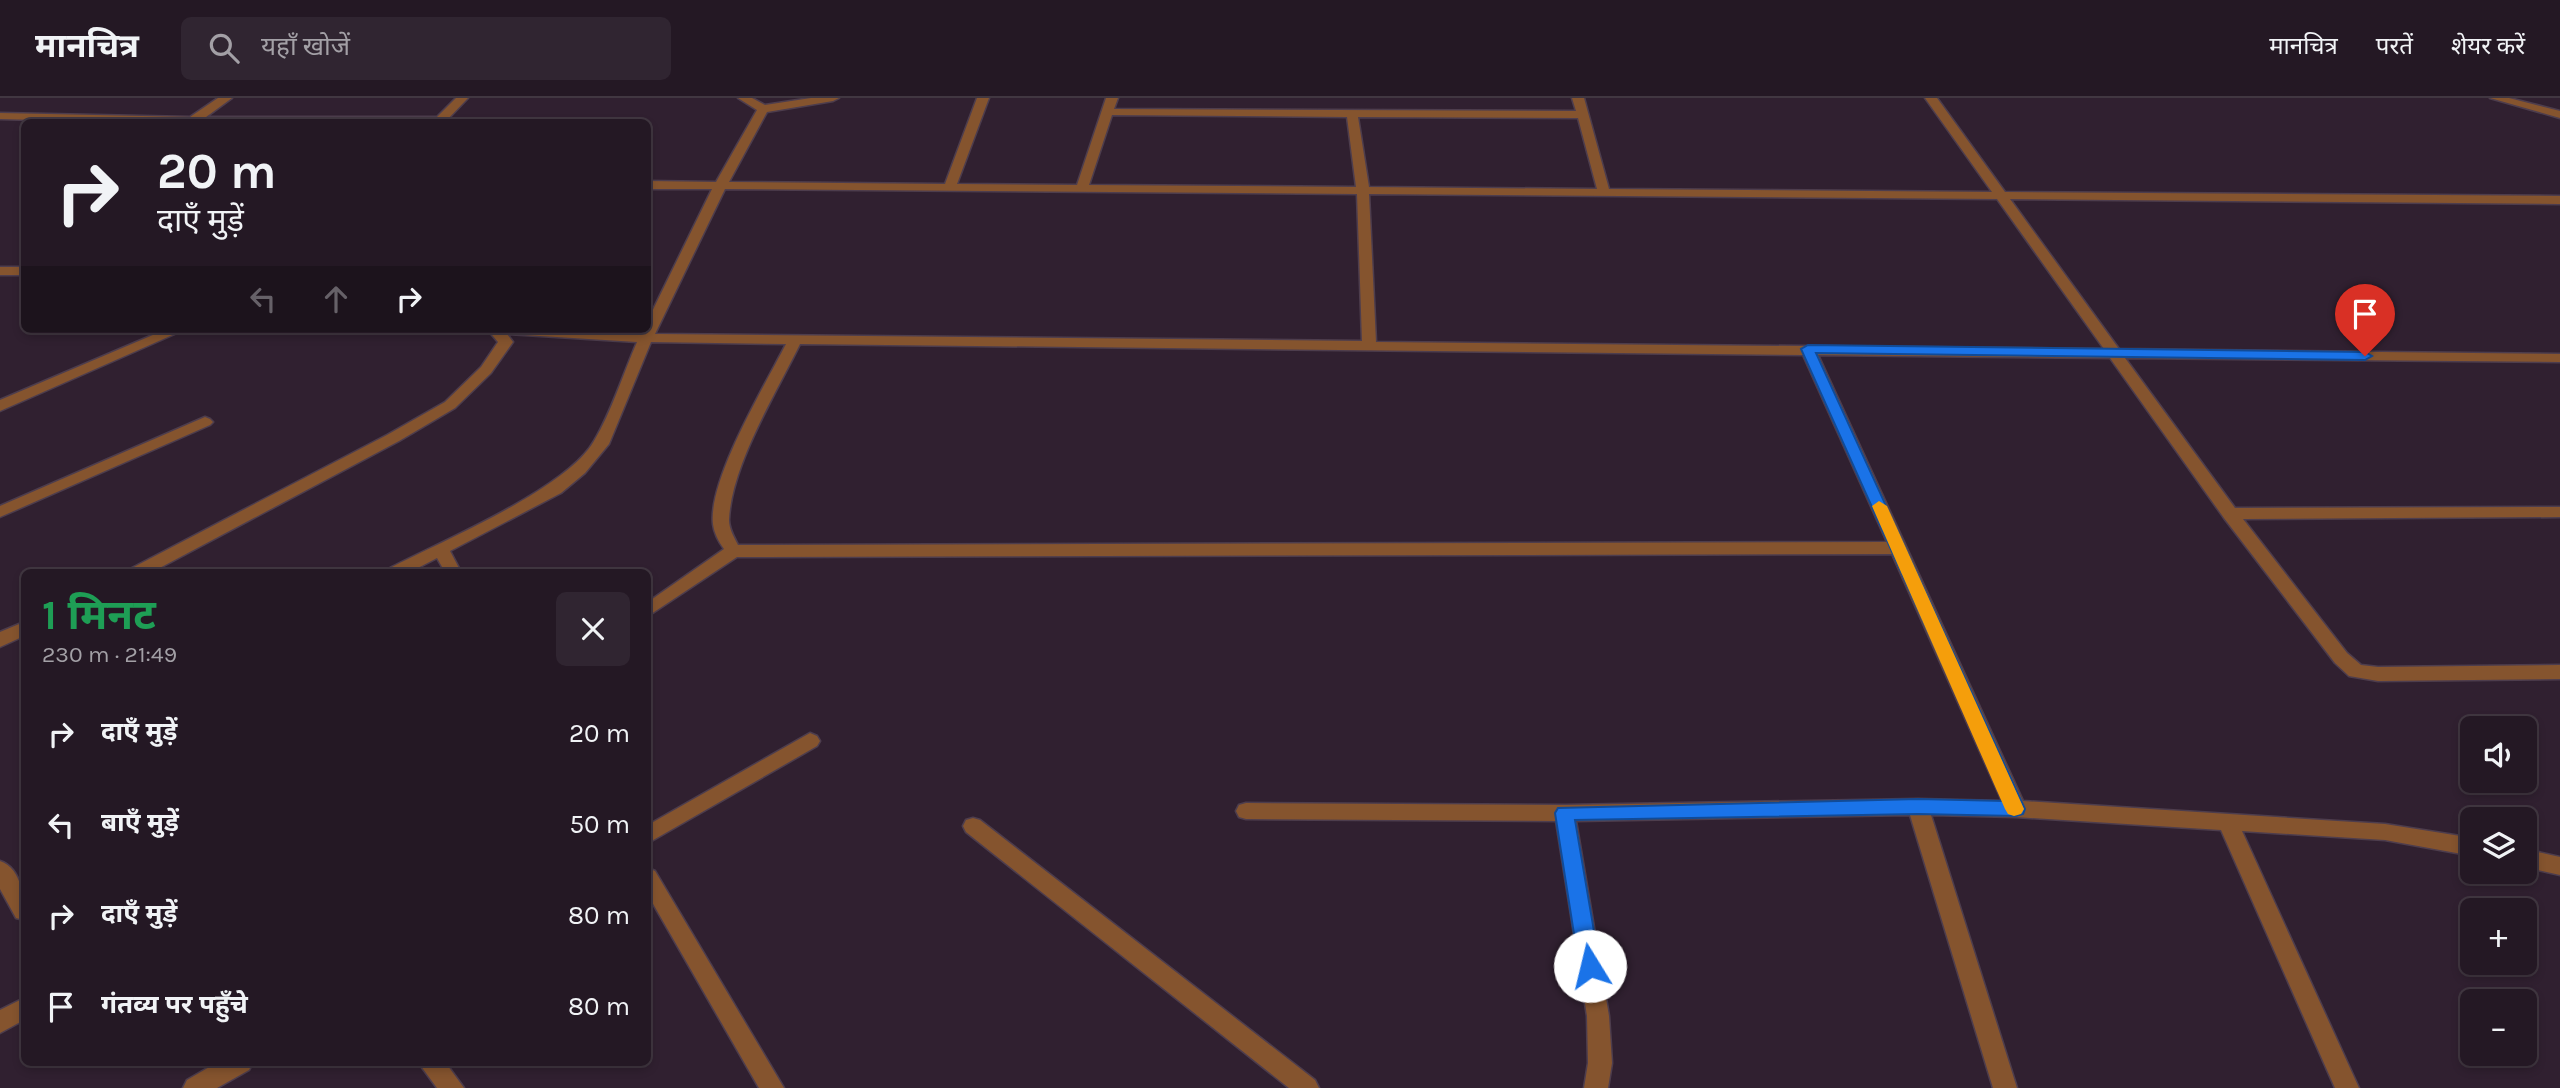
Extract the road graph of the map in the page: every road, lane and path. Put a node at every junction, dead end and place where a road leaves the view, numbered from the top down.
1 (226, 98) edge
2 (462, 98) edge
3 (744, 98) edge
4 (833, 98) edge
5 (983, 98) edge
6 (1112, 98) edge
7 (1264, 98) edge
8 (1578, 98) edge
9 (1931, 98) edge
10 (2496, 98) edge
11 (763, 109) junction
12 (1107, 112) junction
13 (1264, 112) junction
14 (1352, 113) junction
15 (1583, 115) junction
16 (2560, 115) edge
17 (0, 116) edge
18 (116, 119) edge
19 (196, 119) edge
20 (443, 119) edge
21 (651, 185) edge
22 (720, 186) junction
23 (949, 189) junction
24 (1081, 190) junction
25 (1363, 192) junction
26 (1604, 193) junction
27 (1999, 195) junction
28 (2560, 200) edge
29 (0, 271) edge
30 (21, 271) edge
31 (651, 328) edge
32 (170, 333) edge
33 (498, 333) edge
34 (562, 333) edge
35 (648, 333) edge
36 (646, 338) junction
37 (795, 340) junction
38 (1369, 345) junction
39 (1808, 349) junction
40 (2115, 353) junction
41 (2560, 358) edge
42 (0, 406) edge
43 (205, 422) dead end
44 (0, 512) edge
45 (2560, 512) edge
46 (2230, 514) junction
47 (1898, 548) junction
48 (441, 551) junction
49 (733, 551) junction
50 (166, 566) edge
51 (402, 569) edge
52 (451, 569) edge
53 (651, 608) edge
54 (21, 630) edge
55 (0, 640) edge
56 (2560, 672) edge
57 (810, 741) dead end
58 (1918, 807) junction
59 (2016, 809) junction
60 (1246, 811) dead end
61 (1565, 813) junction
62 (2228, 822) junction
63 (973, 826) dead end
64 (651, 833) edge
65 (2460, 845) edge
66 (2537, 861) edge
67 (2560, 866) edge
68 (0, 870) edge
69 (651, 882) edge
70 (21, 906) edge
71 (21, 1010) edge
72 (0, 1022) edge
73 (234, 1066) edge
74 (433, 1066) edge
75 (195, 1088) edge
76 (452, 1088) edge
77 (772, 1088) edge
78 (1307, 1088) edge
79 (1596, 1088) edge
80 (2005, 1088) edge
81 (2347, 1088) edge

1 - 19 street
2 - 20 street
3 - 11 street
4 - 11 street
5 - 23 street
6 - 12 street
7 - 13 street
8 - 15 street
9 - 27 street
10 - 16 street
11 - 22 street
12 - 13 street
12 - 24 street
13 - 14 street
14 - 15 street
14 - 25 street
15 - 26 street
17 - 18 street
21 - 22 street
22 - 23 street
22 - 31 street
23 - 24 street
24 - 25 street
25 - 26 street
25 - 38 street
26 - 27 street
27 - 28 street
27 - 40 street
29 - 30 street
32 - 42 street
33 - 50 street
34 - 36 street
35 - 36 street
36 - 37 street
36 - 48 street
37 - 38 street
37 - 49 street
38 - 39 street
39 - 40 street
39 - 47 street
40 - 41 street
40 - 46 street
43 - 44 street
45 - 46 street
46 - 56 street
47 - 49 street
47 - 59 street
48 - 51 street
48 - 52 street
49 - 53 street
54 - 55 street
57 - 64 street
58 - 59 street
58 - 61 street
58 - 80 street
59 - 62 street
60 - 61 street
61 - 79 street
62 - 65 street
62 - 81 street
63 - 78 street
66 - 67 street
68 - 70 street
69 - 77 street
71 - 72 street
73 - 75 street
74 - 76 street

